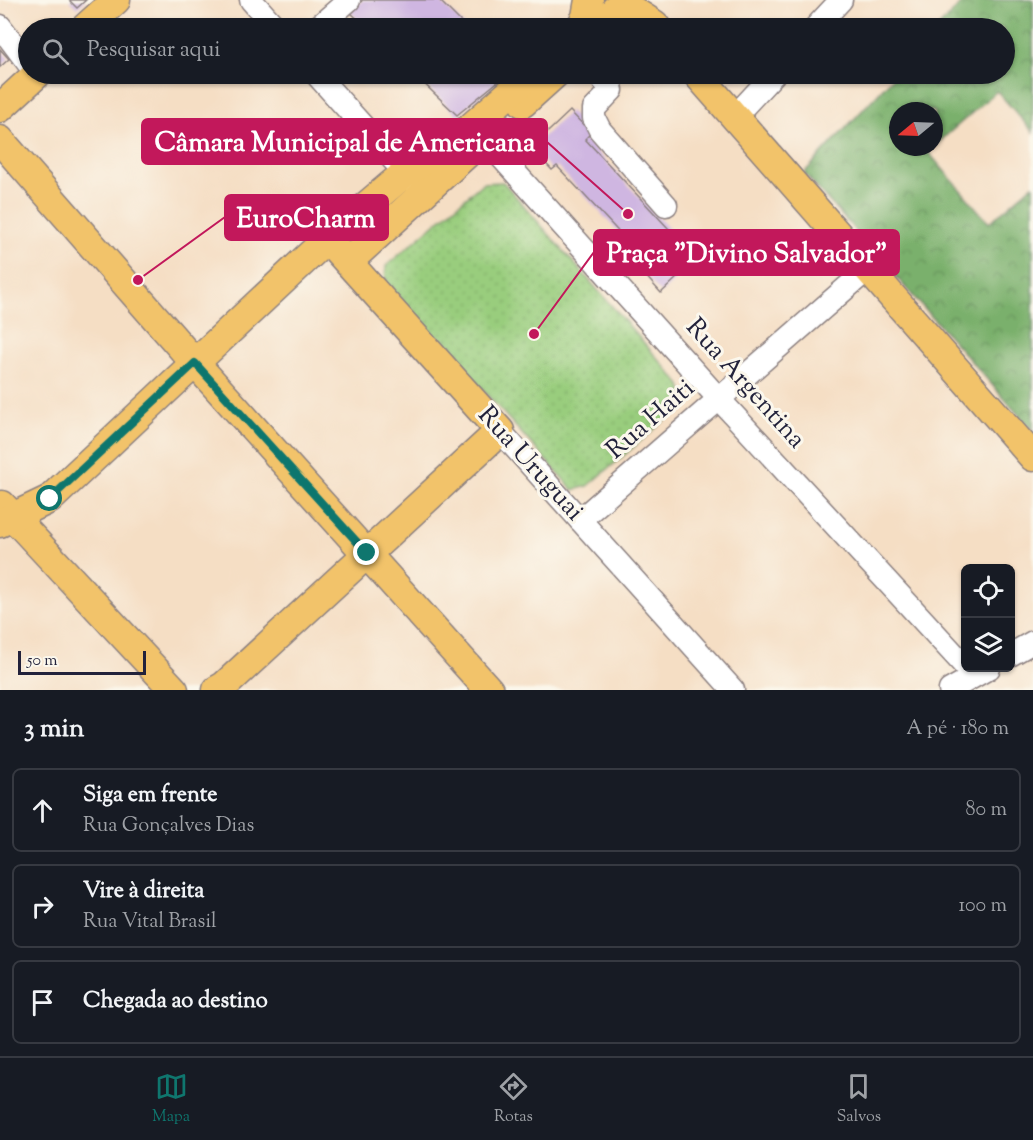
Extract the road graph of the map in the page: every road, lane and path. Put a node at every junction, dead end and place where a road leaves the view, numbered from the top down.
1 (116, 0) edge
2 (250, 0) edge
3 (349, 0) edge
4 (589, 0) edge
5 (841, 0) edge
6 (634, 9) edge
7 (96, 18) edge
8 (267, 18) edge
9 (328, 18) edge
10 (585, 18) edge
11 (617, 18) edge
12 (824, 18) edge
13 (0, 26) edge
14 (18, 50) edge
15 (26, 84) edge
16 (325, 84) edge
17 (520, 84) edge
18 (544, 84) edge
19 (607, 84) edge
20 (706, 84) edge
21 (765, 84) edge
22 (0, 108) edge
23 (735, 116) junction
24 (484, 138) junction
25 (0, 140) edge
26 (405, 173) junction
27 (424, 194) junction
28 (666, 205) dead end
29 (327, 239) junction
30 (348, 262) junction
31 (868, 269) junction
32 (195, 363) junction
33 (719, 399) junction
34 (500, 431) junction
35 (1033, 457) edge
36 (4, 514) edge
37 (580, 520) junction
38 (367, 553) junction
39 (1033, 642) edge
40 (1015, 653) edge
41 (976, 674) edge
42 (174, 690) edge
43 (217, 690) edge
44 (489, 690) edge
45 (733, 690) edge
46 (950, 690) edge

1 - 7 main road
2 - 8 street
3 - 9 street
4 - 10 main road
5 - 12 street
6 - 11 main road
13 - 14 street
15 - 22 main road
16 - 26 street
17 - 26 main road
18 - 24 main road
19 - 28 street
20 - 23 main road
21 - 23 street
23 - 31 main road
24 - 27 main road
24 - 33 street, Rua Argentina
25 - 32 main road
26 - 27 street
26 - 29 main road
27 - 30 main road
29 - 30 main road, Rua Uruguai
29 - 32 main road
30 - 34 main road, Rua Uruguai
31 - 33 street, Rua Haiti
31 - 35 main road
32 - 36 main road
32 - 38 main road
33 - 37 street, Rua Haiti
33 - 41 street, Rua Argentina
34 - 37 street, Rua Uruguai
34 - 38 main road
36 - 42 main road
37 - 45 street, Rua Uruguai
38 - 43 main road
38 - 44 main road
39 - 40 street
41 - 46 street

